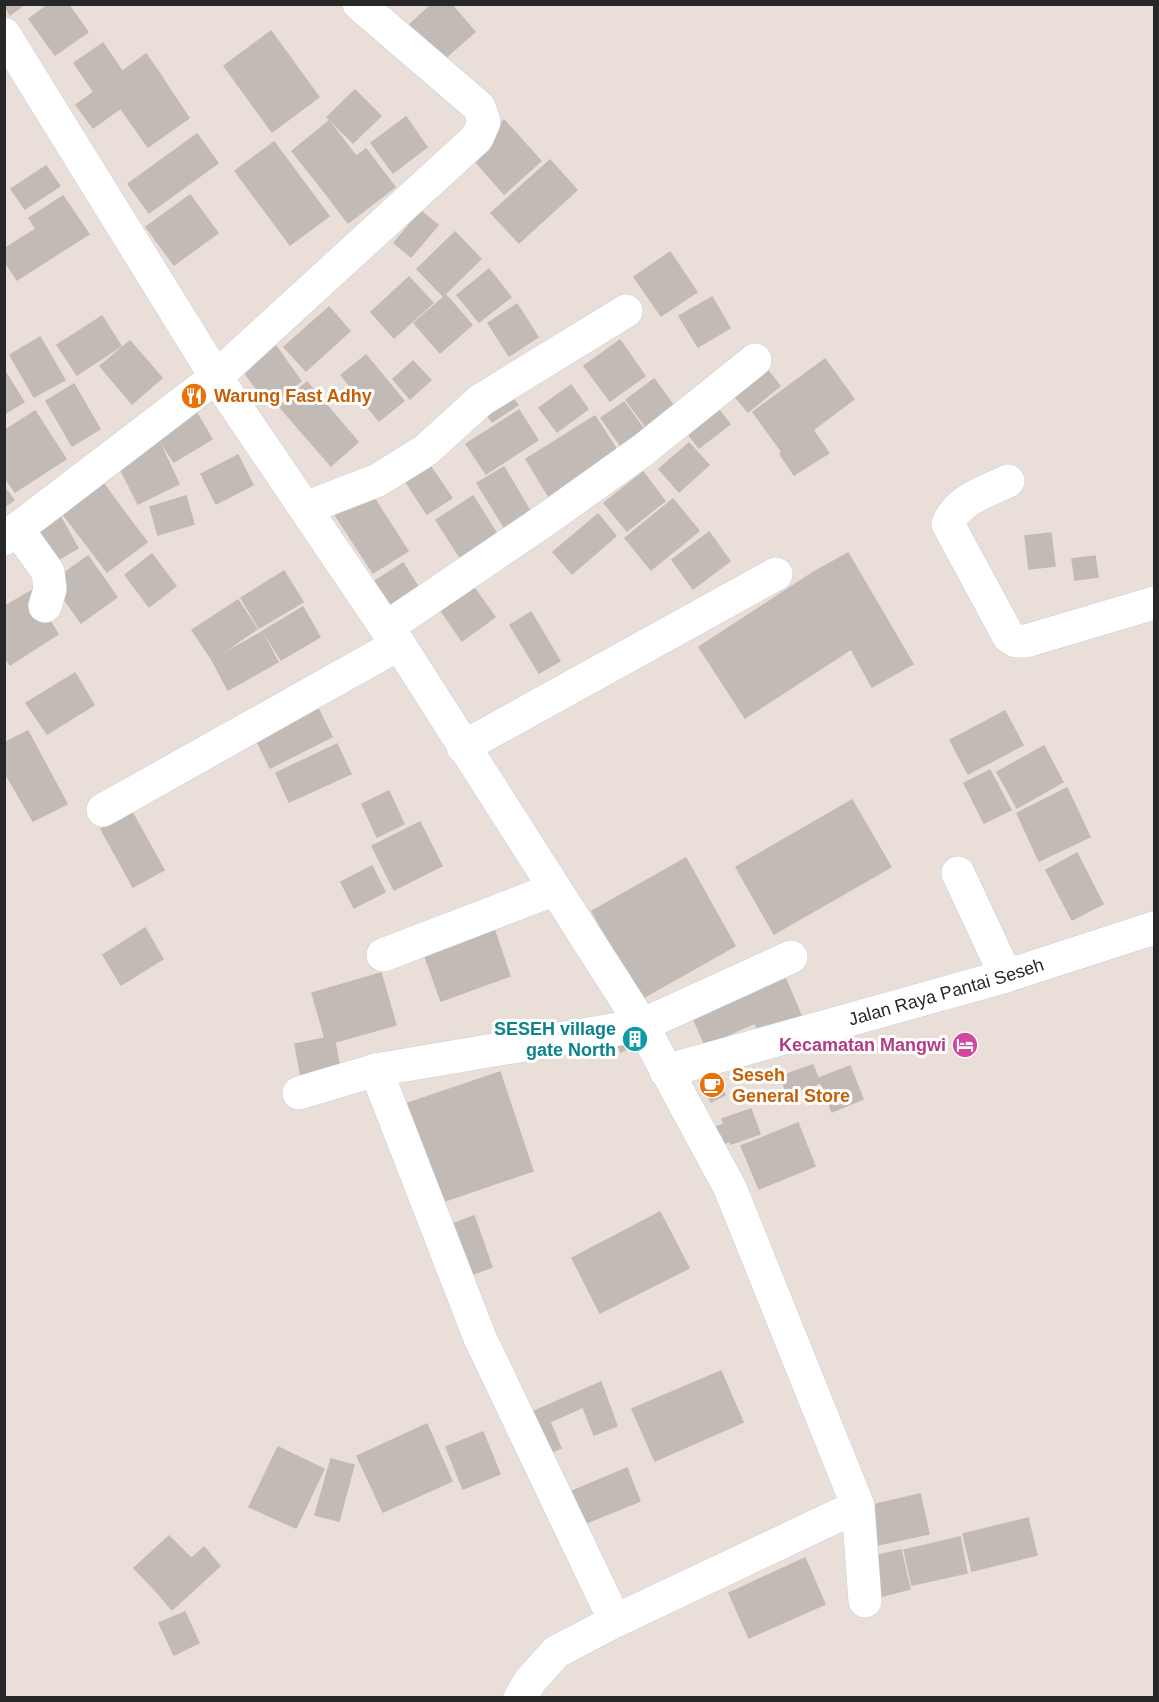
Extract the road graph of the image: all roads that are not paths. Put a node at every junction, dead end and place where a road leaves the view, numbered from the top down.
1 (359, 4) edge
2 (4, 34) edge
3 (626, 312) dead end
4 (755, 360) dead end
5 (216, 377) junction
6 (1008, 481) dead end
7 (306, 508) junction
8 (11, 534) edge
9 (776, 574) dead end
10 (1155, 603) edge
11 (45, 606) dead end
12 (393, 636) junction
13 (463, 747) junction
14 (103, 810) dead end
15 (958, 873) dead end
16 (555, 889) junction
17 (1155, 928) edge
18 (383, 955) dead end
19 (791, 957) dead end
20 (1006, 976) junction
21 (642, 1025) junction
22 (376, 1070) junction
23 (666, 1071) junction
24 (299, 1093) dead end
25 (858, 1506) junction
26 (865, 1601) dead end
27 (615, 1621) junction
28 (520, 1698) edge

1 - 5 street
2 - 5 street
3 - 7 street
4 - 12 street
5 - 7 street
5 - 8 street
6 - 10 street
7 - 12 street
8 - 11 street
9 - 13 street
12 - 13 street
12 - 14 street
13 - 16 street
15 - 20 street
16 - 18 street
16 - 21 street
17 - 20 street, Jalan Raya Pantai Seseh
19 - 21 street
20 - 23 street, Jalan Raya Pantai Seseh
21 - 22 street
21 - 23 street
22 - 24 street
22 - 27 street
23 - 25 street
25 - 26 street
25 - 27 street
27 - 28 street

